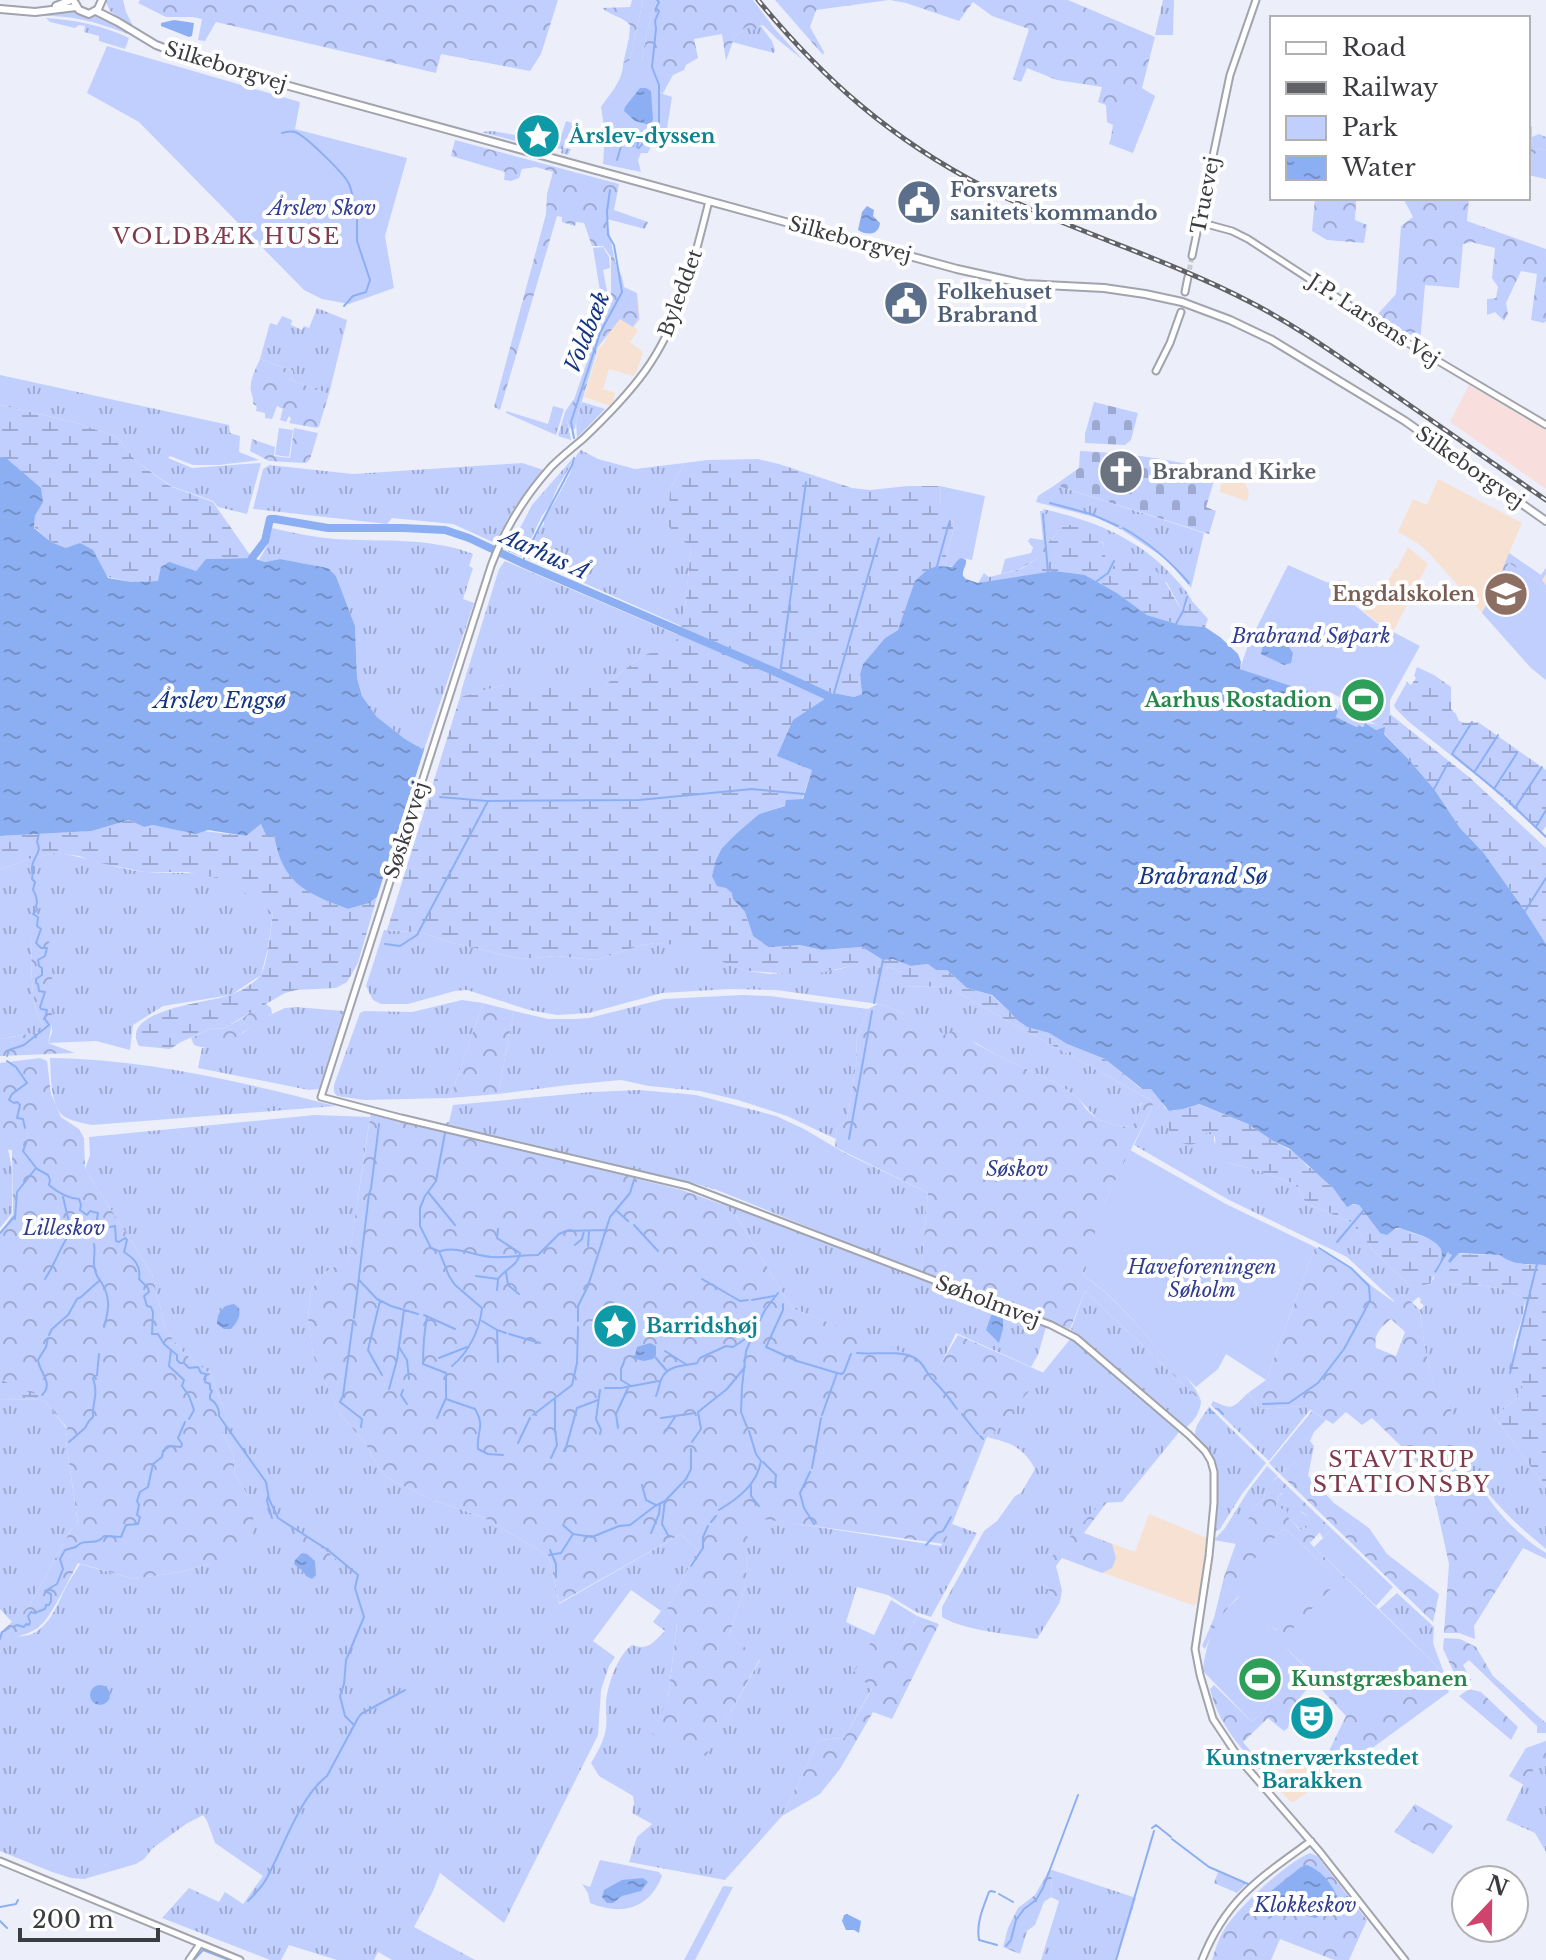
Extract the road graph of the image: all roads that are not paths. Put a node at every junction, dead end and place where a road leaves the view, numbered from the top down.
1 (1256, 0) edge
2 (74, 2) edge
3 (102, 2) edge
4 (0, 6) edge
5 (96, 11) junction
6 (118, 22) junction
7 (709, 201) junction
8 (1199, 222) junction
9 (1192, 256) tunnel mouth
10 (1188, 277) tunnel mouth
11 (1185, 292) dead end
12 (1181, 312) dead end
13 (1156, 371) dead end
14 (1546, 425) edge
15 (572, 448) joint
16 (1546, 521) edge
17 (321, 1097) joint
18 (1311, 1841) junction
19 (0, 1861) edge
20 (200, 1944) junction
21 (189, 1960) edge
22 (240, 1960) edge
23 (1202, 1960) edge
24 (1405, 1960) edge

1 - 8 street, Truevej
2 - 4 main road
2 - 5 main road, Silkeborgvej
3 - 5 main road
3 - 6 main road, Silkeborgvej
5 - 6 main road, Silkeborgvej
6 - 7 main road, Silkeborgvej
7 - 15 street, Byleddet
7 - 16 main road, Silkeborgvej
8 - 9 street, Truevej
8 - 14 street, J.P. Larsens Vej
10 - 11 street
12 - 13 street
15 - 17 street, Søskovvej
17 - 18 street, Søholmvej
18 - 23 street
18 - 24 street, Søholmvej
19 - 20 street
20 - 21 street
20 - 22 street

